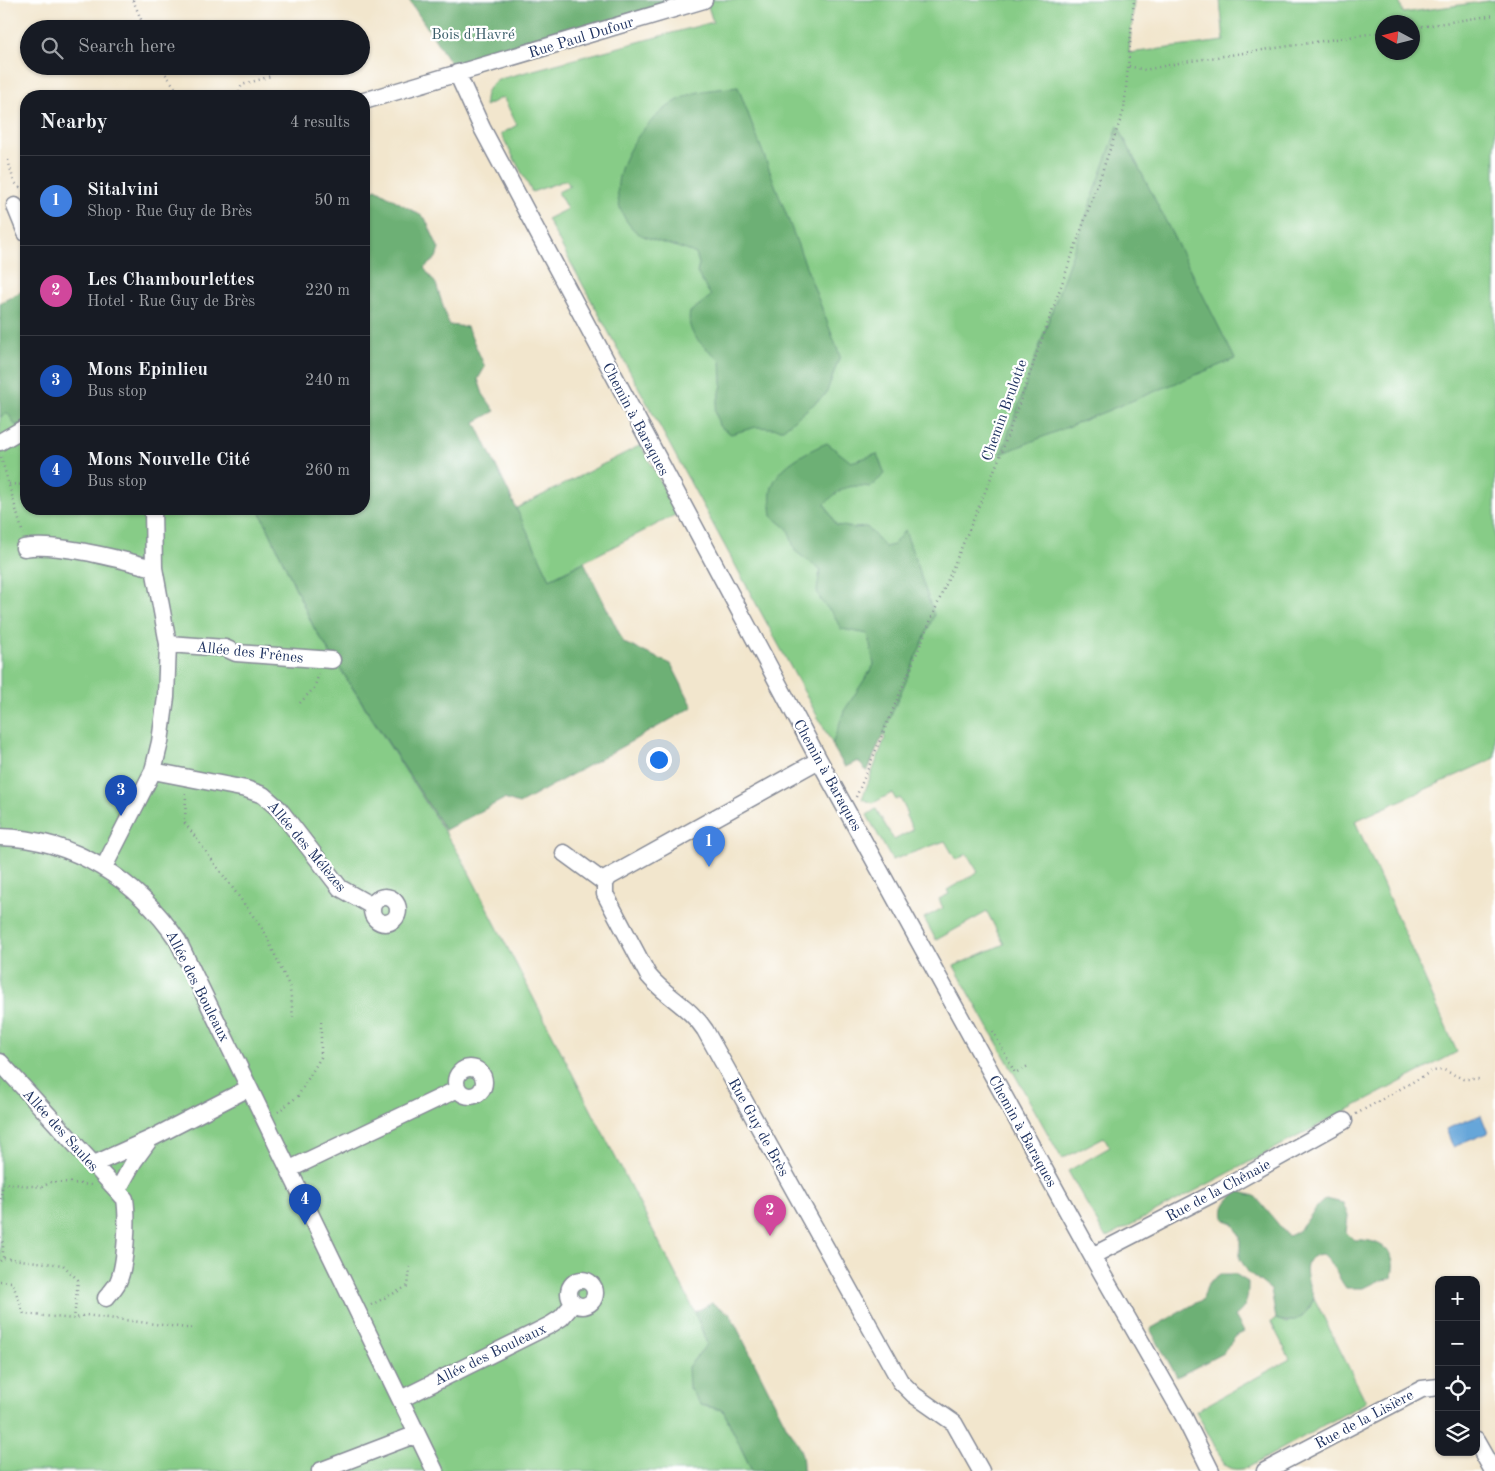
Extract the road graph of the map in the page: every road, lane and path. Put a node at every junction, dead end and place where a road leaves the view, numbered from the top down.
1 (133, 0) edge
2 (704, 0) edge
3 (1134, 0) edge
4 (1495, 15) edge
5 (141, 20) edge
6 (1420, 27) edge
7 (1375, 33) edge
8 (1129, 66) junction
9 (457, 73) junction
10 (166, 75) edge
11 (270, 76) dead end
12 (177, 90) edge
13 (239, 90) edge
14 (370, 100) edge
15 (8, 160) dead end
16 (17, 203) edge
17 (20, 430) edge
18 (0, 442) edge
19 (0, 456) edge
20 (9, 484) junction
21 (20, 485) edge
22 (153, 515) edge
23 (25, 548) joint
24 (154, 568) junction
25 (168, 644) junction
26 (332, 660) dead end
27 (319, 672) dead end
28 (300, 702) dead end
29 (819, 760) junction
30 (153, 771) junction
31 (187, 778) junction
32 (849, 815) junction
33 (0, 837) edge
34 (564, 853) dead end
35 (104, 867) junction
36 (605, 883) junction
37 (372, 906) dead end
38 (293, 1017) dead end
39 (321, 1019) dead end
40 (993, 1031) dead end
41 (0, 1062) edge
42 (1028, 1066) dead end
43 (1480, 1079) dead end
44 (249, 1088) junction
45 (458, 1089) dead end
46 (266, 1121) junction
47 (1344, 1121) joint
48 (150, 1139) junction
49 (290, 1168) junction
50 (96, 1170) junction
51 (1, 1186) edge
52 (118, 1190) junction
53 (0, 1204) edge
54 (0, 1237) edge
55 (1092, 1256) junction
56 (3, 1258) junction
57 (0, 1261) edge
58 (410, 1267) dead end
59 (0, 1281) edge
60 (106, 1298) dead end
61 (574, 1303) dead end
62 (359, 1312) junction
63 (74, 1318) junction
64 (194, 1329) dead end
65 (1435, 1387) edge
66 (401, 1399) junction
67 (417, 1434) junction
68 (1480, 1448) edge
69 (320, 1471) edge
70 (435, 1471) edge
71 (981, 1471) edge
72 (1211, 1471) edge
73 (1265, 1471) edge
74 (1493, 1471) edge

1 - 5 path
2 - 9 street, Rue Paul Dufour
3 - 8 path, Chemin Brulotte
4 - 6 path
7 - 8 path
8 - 32 path, Chemin Brulotte
9 - 14 street, Rue Paul Dufour
9 - 29 street, Chemin à Baraques
10 - 12 path
11 - 13 path
15 - 16 path
17 - 18 street
19 - 20 path
20 - 21 path
20 - 23 path
22 - 24 street
23 - 24 street
24 - 25 street
25 - 26 street, Allée des Frênes
25 - 30 street
27 - 28 path
29 - 32 street, Chemin à Baraques
29 - 36 street
30 - 31 street, Allée des Mélèzes
30 - 35 street
31 - 37 street, Allée des Mélèzes
31 - 38 path
32 - 55 street, Chemin à Baraques
33 - 35 street, Allée des Bouleaux
34 - 36 street
35 - 44 street, Allée des Bouleaux
36 - 71 street, Rue Guy de Brès
39 - 46 path
40 - 42 path
41 - 50 street, Allée des Saules
43 - 47 path
44 - 46 street, Allée des Bouleaux
44 - 48 street
45 - 49 street
46 - 49 street, Allée des Bouleaux
47 - 55 street, Rue de la Chênaie
48 - 50 street
48 - 52 street
49 - 62 street, Allée des Bouleaux
50 - 51 path
50 - 52 street, Allée des Saules
51 - 53 path
52 - 60 street
54 - 56 path
55 - 72 street, Chemin à Baraques
56 - 57 path
56 - 63 path
58 - 62 path
59 - 63 path
61 - 66 street, Allée des Bouleaux
62 - 66 street, Allée des Bouleaux
63 - 64 path
65 - 73 street, Rue de la Lisière
66 - 67 street, Allée des Bouleaux
67 - 69 street
67 - 70 street, Allée des Bouleaux
68 - 74 street

